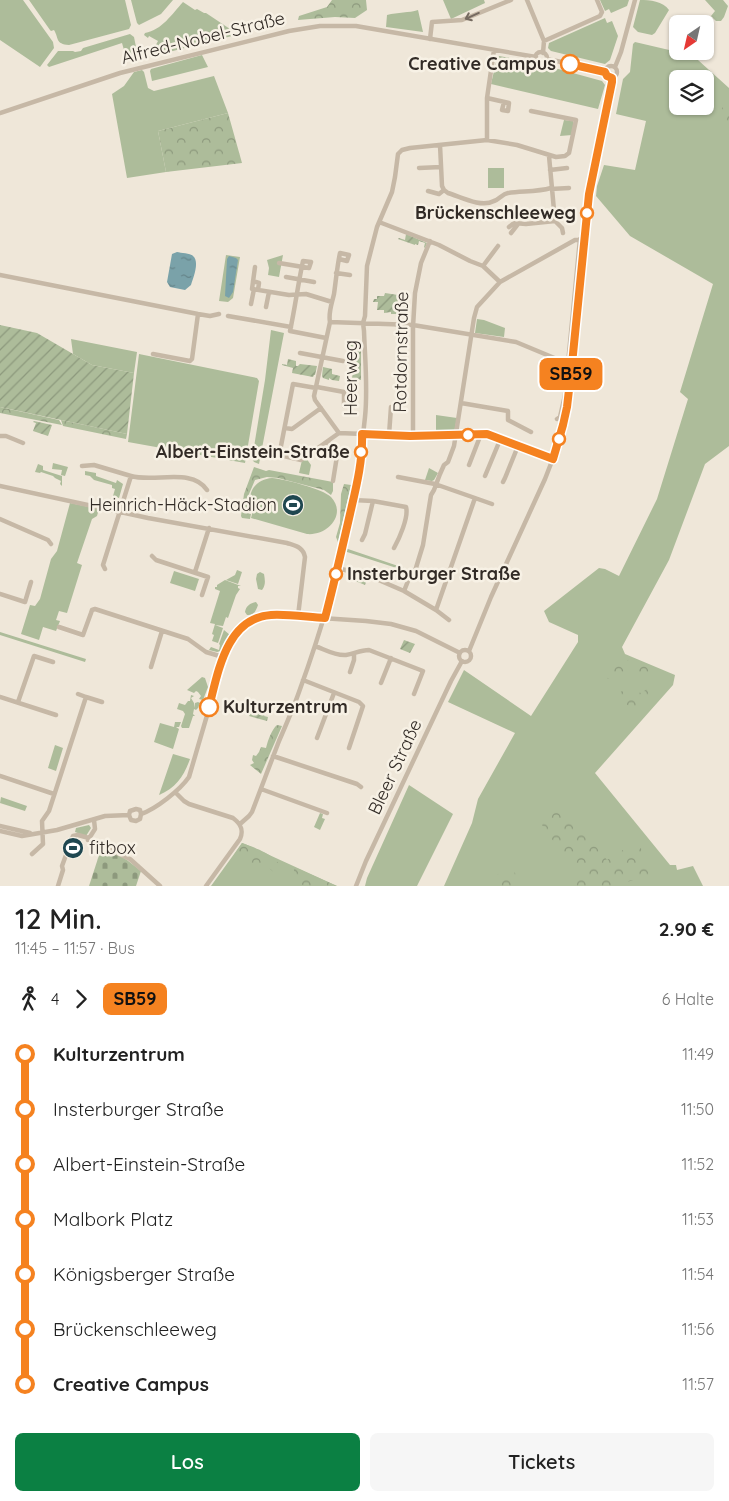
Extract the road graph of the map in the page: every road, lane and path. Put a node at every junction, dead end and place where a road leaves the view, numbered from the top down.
1 (511, 0) edge
2 (529, 0) edge
3 (597, 0) edge
4 (635, 0) edge
5 (430, 39) junction
6 (544, 41) junction
7 (494, 50) junction
8 (543, 53) junction
9 (536, 57) junction
10 (547, 59) junction
11 (615, 67) junction
12 (605, 72) junction
13 (612, 78) junction
14 (487, 98) junction
15 (504, 102) dead end
16 (531, 111) dead end
17 (0, 113) edge
18 (488, 140) junction
19 (440, 145) junction
20 (549, 156) junction
21 (441, 167) junction
22 (419, 168) dead end
23 (567, 168) dead end
24 (550, 170) junction
25 (551, 188) junction
26 (569, 188) dead end
27 (444, 190) junction
28 (428, 191) dead end
29 (555, 221) junction
30 (379, 222) junction
31 (518, 224) junction
32 (509, 227) dead end
33 (511, 233) dead end
34 (563, 233) dead end
35 (582, 239) junction
36 (430, 241) junction
37 (498, 246) dead end
38 (339, 259) dead end
39 (279, 263) dead end
40 (482, 266) junction
41 (256, 267) dead end
42 (336, 273) junction
43 (0, 275) edge
44 (350, 275) dead end
45 (286, 277) dead end
46 (300, 279) junction
47 (314, 282) dead end
48 (500, 282) junction
49 (256, 290) junction
50 (269, 292) junction
51 (297, 294) junction
52 (251, 304) dead end
53 (332, 304) junction
54 (266, 307) dead end
55 (198, 314) junction
56 (219, 314) dead end
57 (228, 316) dead end
58 (330, 322) junction
59 (363, 323) junction
60 (413, 325) junction
61 (291, 329) junction
62 (472, 334) junction
63 (326, 338) junction
64 (300, 353) dead end
65 (153, 354) dead end
66 (323, 358) junction
67 (342, 361) dead end
68 (570, 364) junction
69 (316, 387) junction
70 (461, 402) junction
71 (344, 406) dead end
72 (391, 407) dead end
73 (322, 408) junction
74 (557, 419) dead end
75 (285, 428) junction
76 (531, 432) dead end
77 (339, 434) junction
78 (362, 434) junction
79 (481, 434) junction
80 (389, 435) junction
81 (456, 435) junction
82 (0, 436) edge
83 (414, 436) junction
84 (500, 440) junction
85 (328, 442) junction
86 (23, 443) dead end
87 (518, 446) junction
88 (553, 459) junction
89 (82, 466) dead end
90 (469, 466) dead end
91 (131, 476) junction
92 (485, 476) dead end
93 (398, 477) dead end
94 (333, 481) dead end
95 (502, 482) dead end
96 (435, 484) junction
97 (0, 486) edge
98 (207, 490) dead end
99 (475, 498) junction
100 (353, 500) junction
101 (373, 501) junction
102 (492, 504) dead end
103 (120, 512) junction
104 (0, 519) edge
105 (209, 528) junction
106 (362, 540) dead end
107 (51, 544) dead end
108 (394, 548) dead end
109 (152, 556) dead end
110 (338, 568) junction
111 (105, 569) dead end
112 (195, 572) junction
113 (31, 582) dead end
114 (404, 591) junction
115 (0, 594) edge
116 (202, 595) dead end
117 (436, 610) junction
118 (298, 616) junction
119 (325, 618) junction
120 (448, 620) dead end
121 (59, 627) dead end
122 (162, 631) junction
123 (315, 646) junction
124 (469, 651) junction
125 (354, 653) junction
126 (460, 653) junction
127 (223, 657) junction
128 (390, 658) junction
129 (462, 661) junction
130 (53, 662) dead end
131 (151, 667) dead end
132 (350, 672) dead end
133 (303, 680) junction
134 (381, 682) dead end
135 (334, 693) junction
136 (78, 694) dead end
137 (414, 694) dead end
138 (0, 697) edge
139 (86, 697) junction
140 (18, 702) junction
141 (102, 702) dead end
142 (56, 715) dead end
143 (317, 738) dead end
144 (349, 748) dead end
145 (273, 756) junction
146 (0, 776) edge
147 (361, 787) dead end
148 (261, 789) junction
149 (175, 792) junction
150 (54, 794) junction
151 (327, 813) dead end
152 (142, 814) junction
153 (129, 815) junction
154 (94, 820) junction
155 (240, 824) junction
156 (0, 826) edge
157 (0, 831) edge
158 (43, 833) junction
159 (34, 834) junction
160 (88, 838) junction
161 (32, 854) dead end
162 (58, 886) edge
163 (160, 886) edge
164 (206, 886) edge
165 (356, 886) edge

1 -> 5 street
2 - 6 street
3 - 6 street
4 - 11 street
5 - 7 street, Alfred-Nobel-Straße
5 - 17 street, Alfred-Nobel-Straße
6 - 8 street
7 - 9 street, Alfred-Nobel-Straße
7 - 14 street
8 - 9 street
8 - 10 street
9 - 10 street
10 - 12 street
11 - 12 street
11 - 13 street
12 - 13 street
13 - 35 street
14 - 15 street
14 - 18 street
16 - 20 street
18 - 19 street
18 - 20 street
19 - 21 street
19 - 30 street, Heerweg
20 - 24 street
21 - 22 street
21 - 27 street
23 - 24 street
24 - 25 street
25 - 26 street
25 - 27 street
25 - 29 street
27 - 28 street
29 - 31 street
29 - 34 street
30 - 36 street
30 - 59 street, Heerweg
31 - 32 street
31 - 33 street
35 - 48 street
35 - 68 street
36 - 40 street
36 - 60 street, Rotdornstraße
37 - 40 street
38 - 42 street
39 - 46 street
40 - 48 street
41 - 49 street
42 - 44 street
42 - 53 street
43 - 55 street
45 - 46 street
46 - 47 street
46 - 51 street
48 - 62 street
49 - 50 street
49 - 52 street
50 - 51 street
50 - 54 street
51 - 53 street
51 - 61 street
53 - 58 street
55 - 56 street
55 - 65 street
57 - 61 street
58 - 59 street
58 - 63 street
59 - 60 street
59 - 78 street, Heerweg
60 - 62 street
60 - 83 street, Rotdornstraße
61 - 63 street
62 - 68 street
62 - 70 street
63 - 66 street
64 - 66 street
66 - 67 street
66 - 69 street
68 - 74 street
68 - 88 street
69 - 71 street
69 - 73 street
69 - 75 street
70 - 76 street
70 - 81 street
72 - 80 street
73 - 75 street
73 - 77 street
75 - 85 street
77 - 78 street
77 - 85 street
78 - 80 street
78 - 100 street, Heerweg
79 - 81 street
79 - 84 street
79 - 90 street
80 - 83 street
81 - 83 street
81 - 96 street
82 - 86 street
84 - 87 street
84 - 92 street
85 - 94 street
87 - 88 street
87 - 95 street
88 - 124 street
89 - 91 street
91 - 98 street
91 - 103 street
93 - 96 street
96 - 99 street
96 - 114 street
97 - 103 street
99 - 102 street
99 - 117 street
100 - 101 street
100 - 110 street, Heerweg
101 - 106 street
101 - 108 street
103 - 105 street
103 - 111 street
104 - 107 street
105 - 112 street
105 - 118 street
109 - 112 street
110 - 114 street
110 - 119 street, Heerweg
112 - 116 street
113 - 115 street
114 - 117 street
117 - 120 street
118 - 119 street
118 - 127 street
119 - 123 street, Heerweg
119 - 126 street
121 - 122 street
122 - 127 street
122 - 131 street
123 - 125 street
123 - 133 street, Heerweg
124 - 126 street
124 - 129 street
125 - 128 street
125 - 132 street
126 - 129 street
127 - 149 street
128 - 134 street
128 - 137 street
129 - 165 street, Bleer Straße
130 - 140 street
133 - 135 street
133 - 145 street, Heerweg
135 - 143 street
135 - 144 street
136 - 139 street
138 - 140 street
139 - 141 street
139 - 150 street
140 - 142 street
145 - 147 street
145 - 148 street, Heerweg
146 - 150 street
148 - 151 street
148 - 155 street, Heerweg
149 - 152 street
149 - 155 street
150 - 158 street
152 - 153 street
152 - 153 street
153 - 154 street
154 - 158 street
154 - 160 street
155 - 164 street
156 - 159 street
157 - 159 street
158 - 159 street
158 - 161 street
160 - 162 street
160 - 163 street

